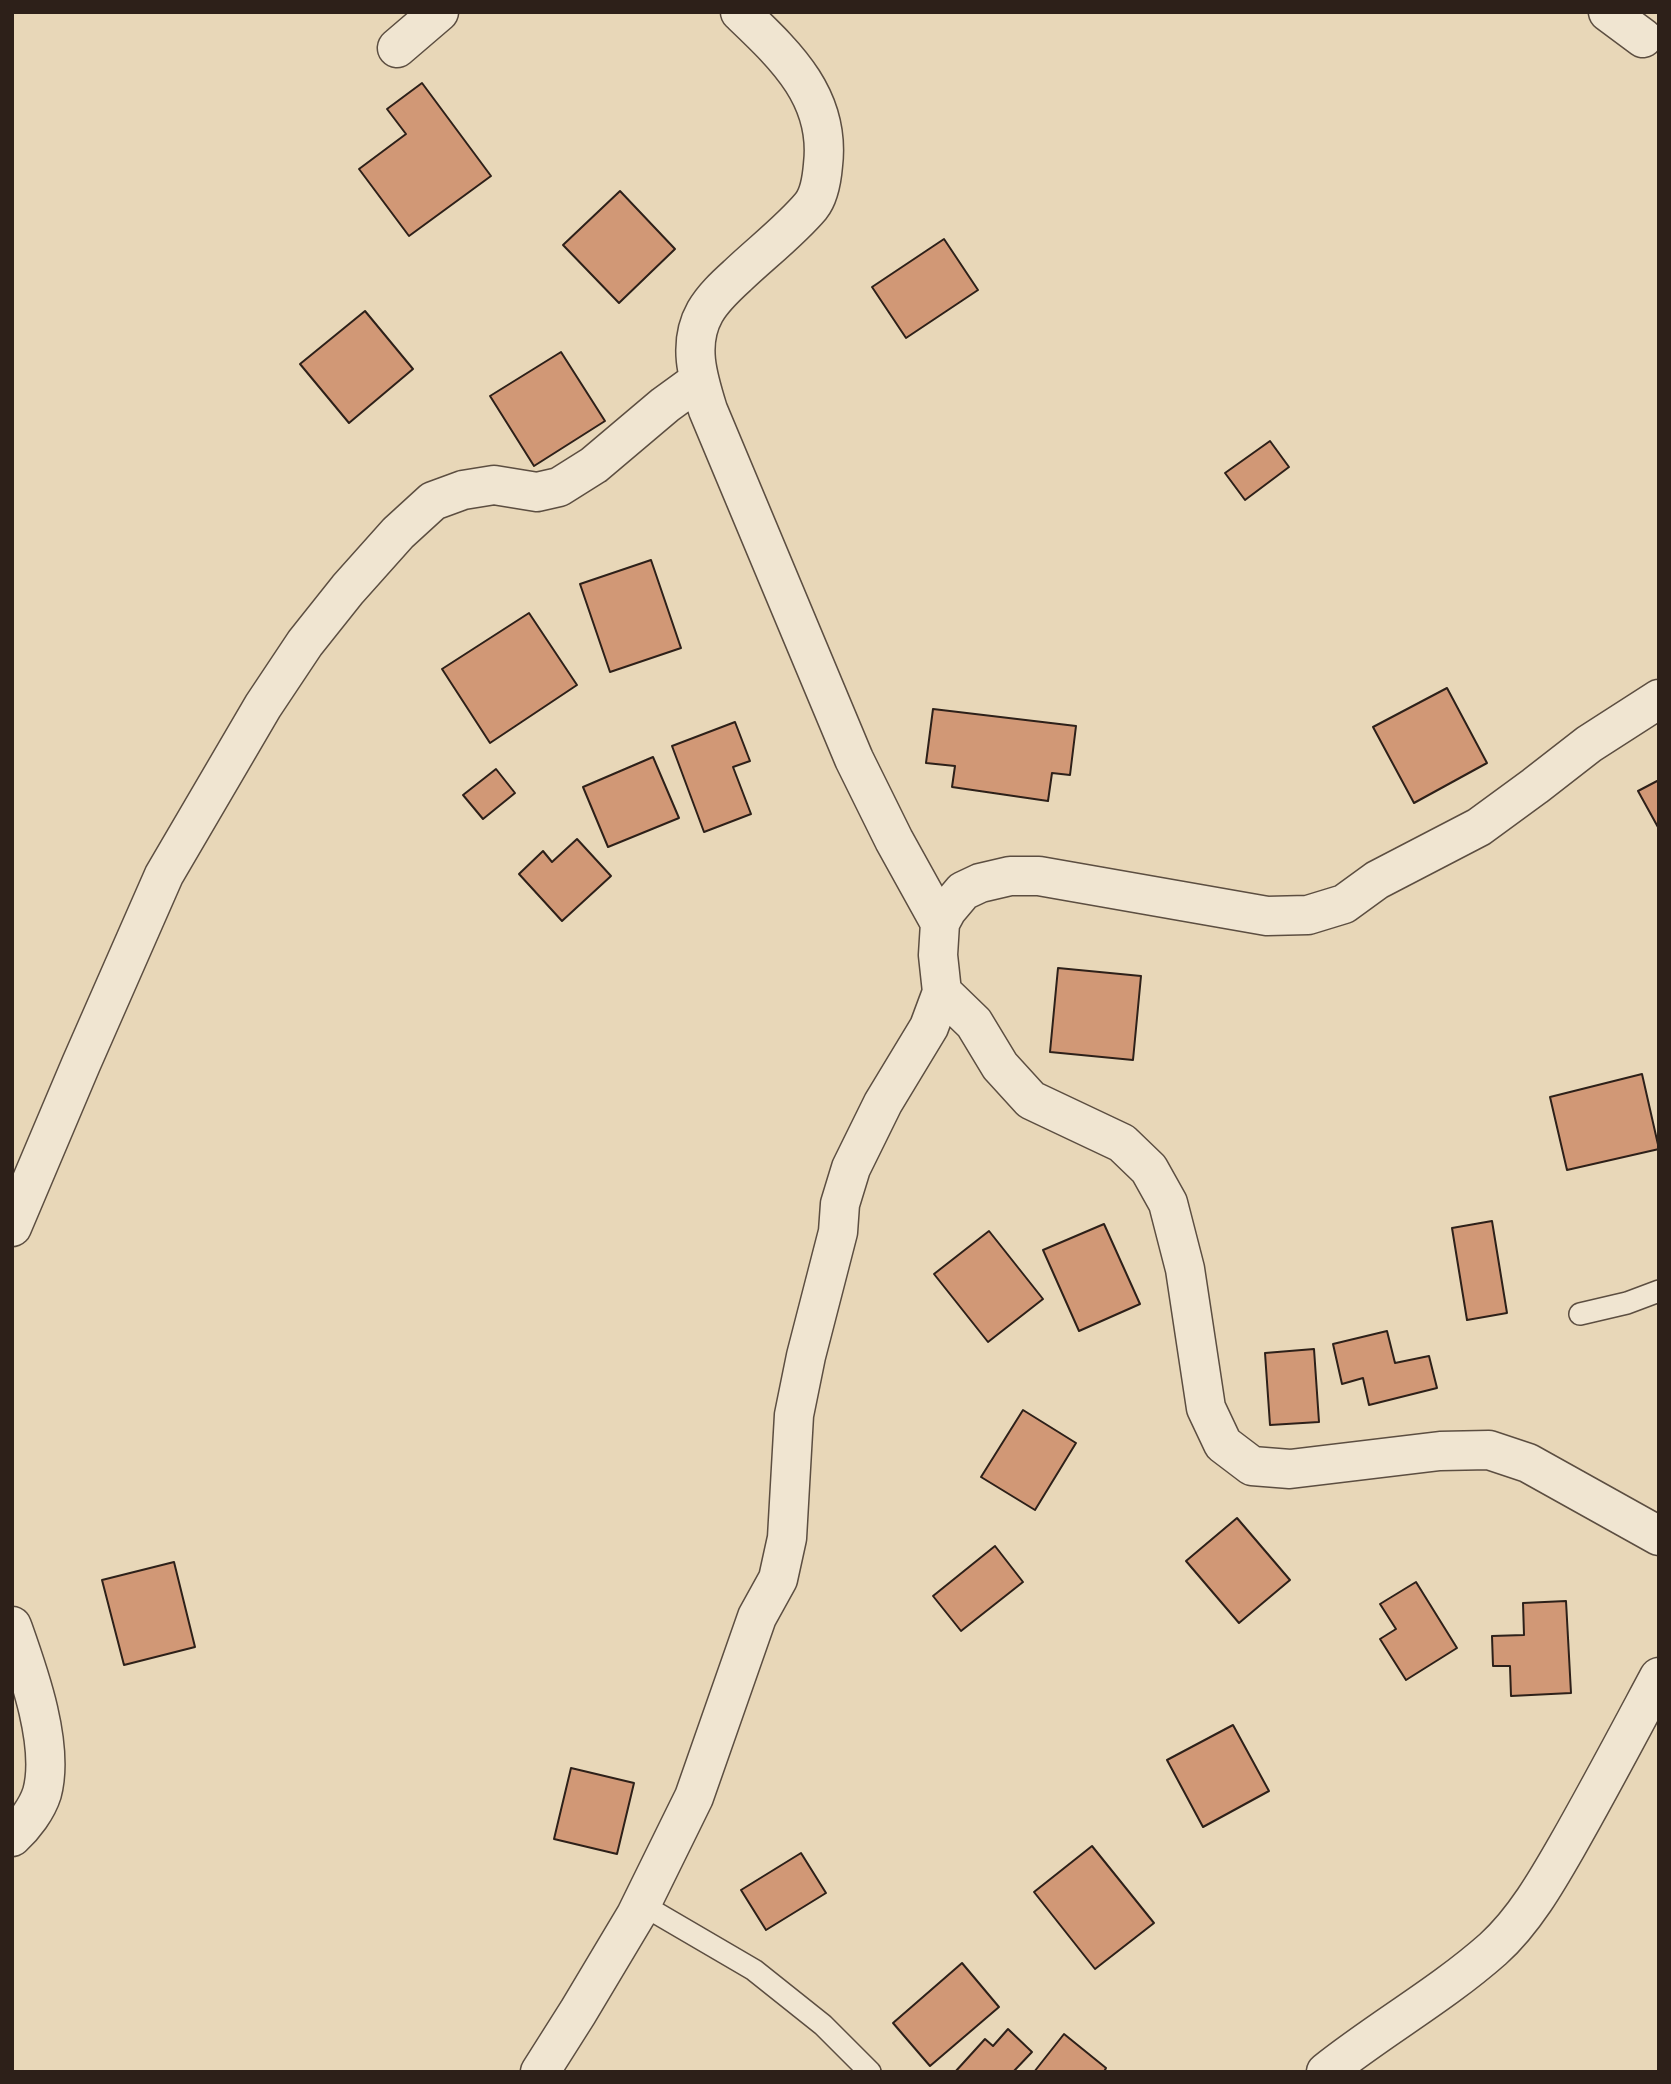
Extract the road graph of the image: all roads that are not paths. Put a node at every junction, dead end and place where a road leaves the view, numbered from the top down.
1 (439, 12) edge
2 (740, 12) edge
3 (1608, 12) edge
4 (1643, 38) dead end
5 (397, 48) dead end
6 (698, 381) junction
7 (1659, 699) edge
8 (940, 923) junction
9 (943, 992) junction
10 (12, 1227) edge
11 (1659, 1291) edge
12 (1580, 1314) dead end
13 (1659, 1536) edge
14 (12, 1626) edge
15 (1659, 1677) edge
16 (12, 1837) edge
17 (641, 1904) junction
18 (540, 2072) edge
19 (870, 2072) edge
20 (1326, 2072) edge

1 - 5 street
2 - 6 street
3 - 4 street
6 - 8 street
6 - 10 street
7 - 8 street
8 - 9 street
9 - 13 street
9 - 17 street
11 - 12 lane
14 - 16 street
15 - 20 street
17 - 18 street
17 - 19 lane

